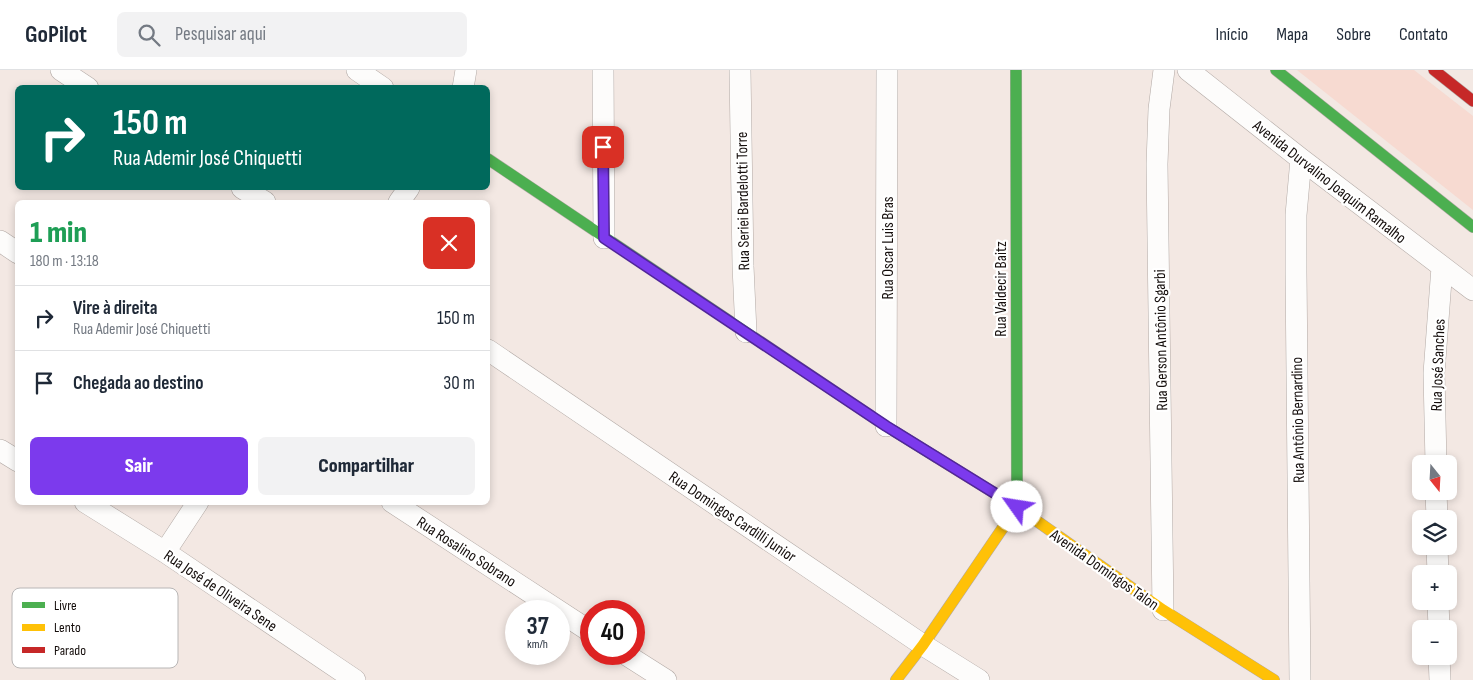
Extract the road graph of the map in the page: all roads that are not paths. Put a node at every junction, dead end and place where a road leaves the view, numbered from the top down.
1 (61, 70) edge
2 (357, 70) edge
3 (466, 70) edge
4 (603, 70) edge
5 (740, 70) edge
6 (887, 70) edge
7 (1016, 70) edge
8 (1164, 70) edge
9 (1188, 70) edge
10 (1276, 70) edge
11 (1434, 70) edge
12 (84, 85) edge
13 (379, 85) edge
14 (464, 85) edge
15 (1473, 101) edge
16 (1301, 159) junction
17 (490, 160) edge
18 (245, 190) edge
19 (262, 200) edge
20 (1473, 227) edge
21 (604, 238) junction
22 (0, 241) edge
23 (15, 251) edge
24 (1442, 267) junction
25 (1473, 290) edge
26 (746, 332) junction
27 (490, 351) edge
28 (886, 426) junction
29 (0, 450) edge
30 (1436, 455) edge
31 (15, 459) edge
32 (89, 505) edge
33 (196, 505) edge
34 (397, 505) edge
35 (1017, 507) junction
36 (165, 552) junction
37 (1163, 610) junction
38 (580, 625) edge
39 (923, 644) junction
40 (642, 665) edge
41 (1439, 665) edge
42 (355, 680) edge
43 (666, 680) edge
44 (896, 680) edge
45 (979, 680) edge
46 (1274, 680) edge
47 (1300, 680) edge
48 (1440, 680) edge

1 - 12 street
2 - 13 street
3 - 14 street
4 - 21 street
5 - 26 street, Rua Seriei Bardelotti Torre
6 - 28 street, Rua Oscar Luis Bras
7 - 35 street, Rua Valdecir Baitz
8 - 37 street, Rua Gerson Antônio Sgarbi
9 - 16 street, Avenida Durvalino Joaquim Ramalho
10 - 20 street
11 - 15 street
16 - 24 street, Avenida Durvalino Joaquim Ramalho
16 - 47 street, Rua Antônio Bernardino
17 - 21 street, Avenida Domingos Talon
18 - 19 street
21 - 26 street, Avenida Domingos Talon
22 - 23 street
24 - 25 street, Avenida Durvalino Joaquim Ramalho
24 - 30 street, Rua José Sanches
26 - 28 street, Avenida Domingos Talon
27 - 39 street, Rua Domingos Cardilli Junior
28 - 35 street, Avenida Domingos Talon
29 - 31 street
32 - 36 street, Rua José de Oliveira Sene
33 - 36 street
34 - 38 street, Rua Rosalino Sobrano
35 - 37 street, Avenida Domingos Talon
35 - 39 street
36 - 42 street, Rua José de Oliveira Sene
37 - 46 street, Avenida Domingos Talon
39 - 44 street
39 - 45 street, Rua Domingos Cardilli Junior
40 - 43 street
41 - 48 street

